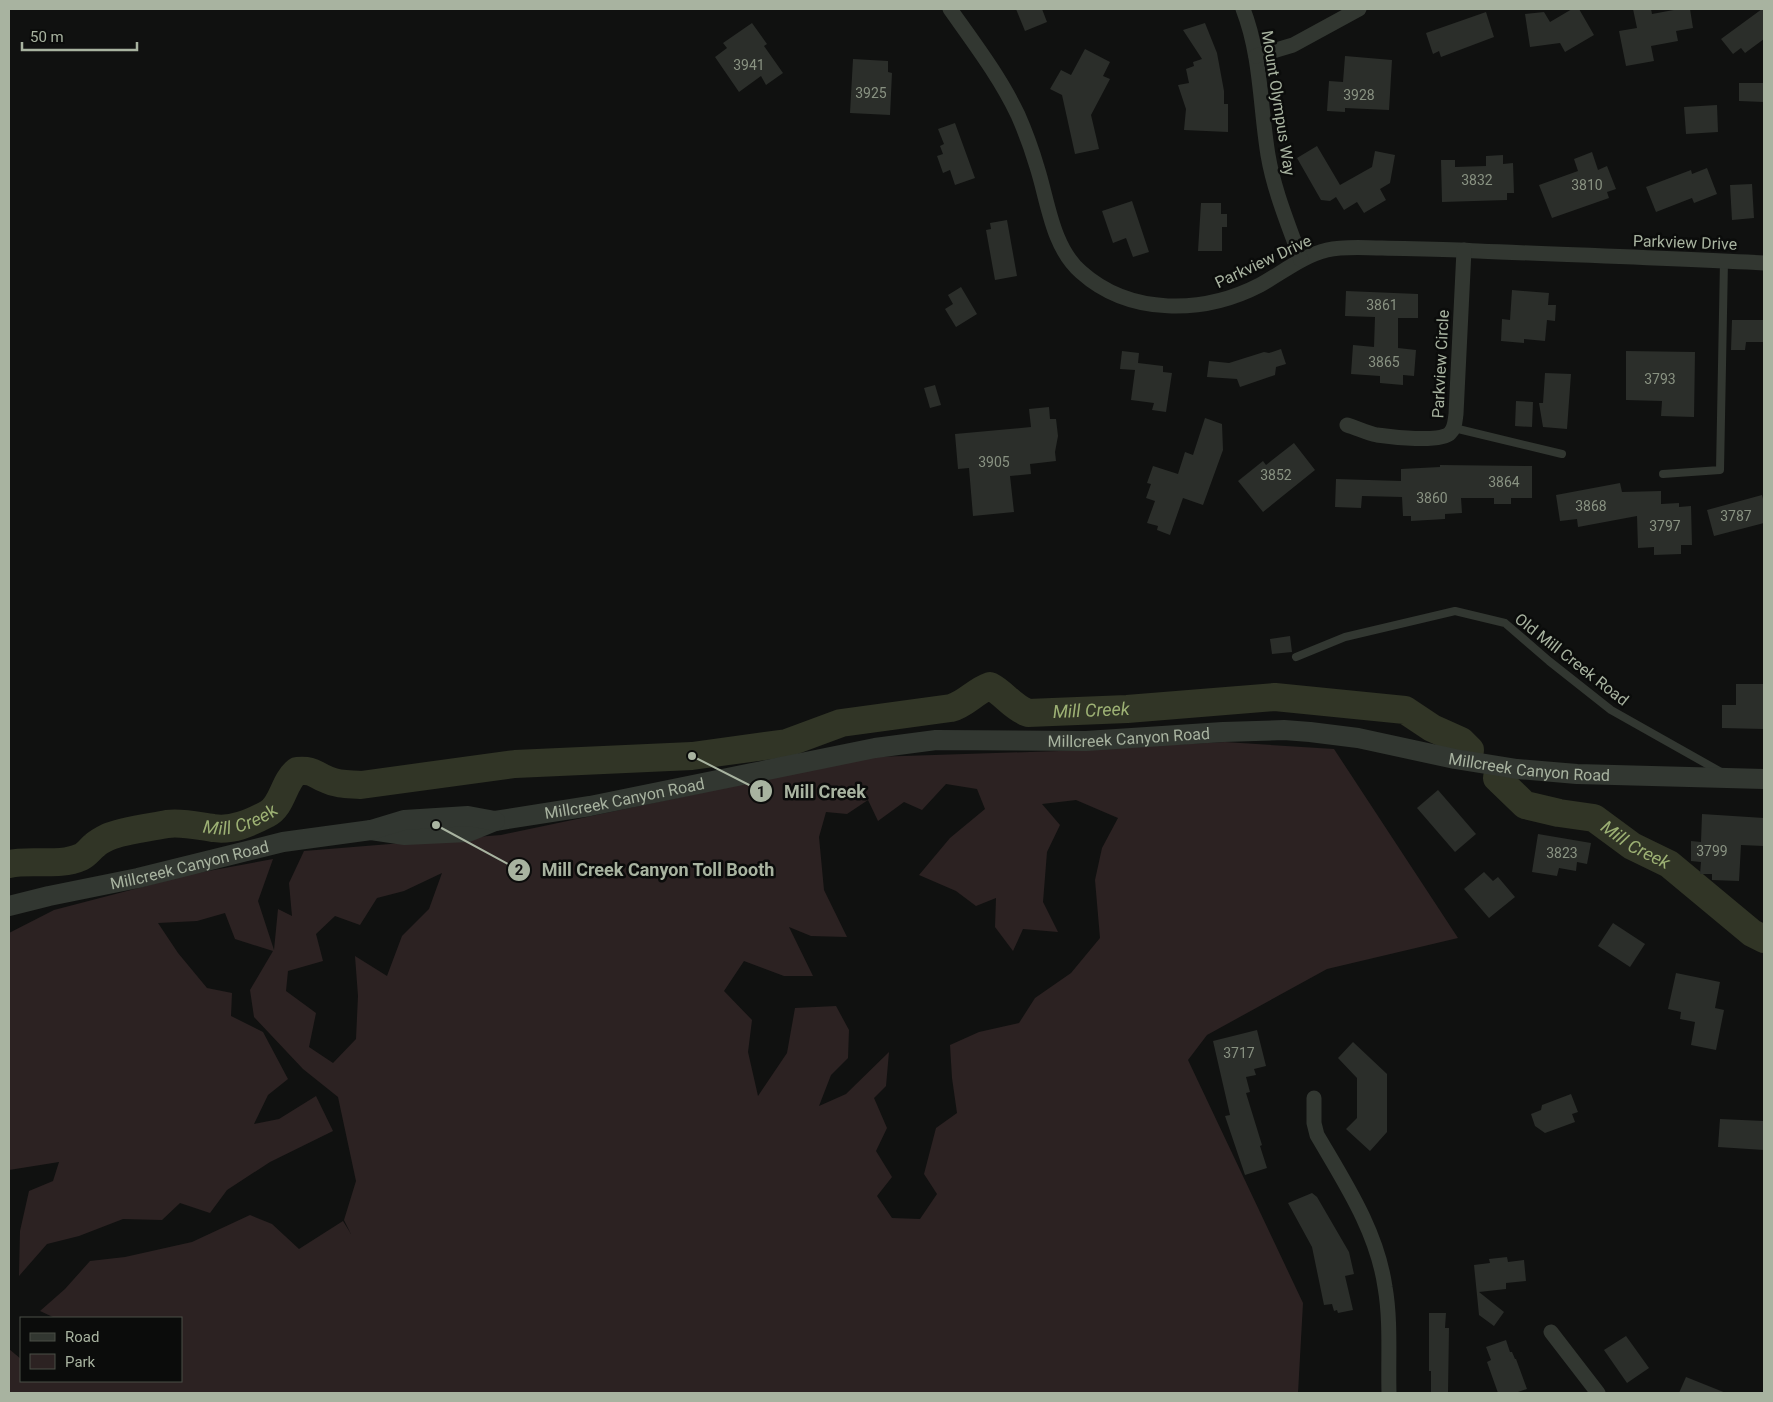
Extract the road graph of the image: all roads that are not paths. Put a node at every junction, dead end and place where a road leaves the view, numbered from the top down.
1 (950, 9) edge
2 (1243, 9) edge
3 (1359, 9) edge
4 (1256, 56) junction
5 (1464, 250) junction
6 (1301, 260) junction
7 (1724, 261) junction
8 (1764, 263) edge
9 (1347, 425) dead end
10 (1454, 428) junction
11 (1562, 454) dead end
12 (1663, 474) dead end
13 (1296, 657) dead end
14 (1734, 779) junction
15 (1764, 779) edge
16 (9, 906) edge
17 (1314, 1098) dead end
18 (1551, 1332) dead end
19 (1389, 1393) edge
20 (1598, 1393) edge

1 - 6 street, Parkview Drive
2 - 4 street, Mount Olympus Way
3 - 4 street
4 - 6 street, Mount Olympus Way
5 - 6 street, Parkview Drive
5 - 7 street, Parkview Drive
5 - 10 street, Parkview Circle
7 - 8 street, Parkview Drive
7 - 12 lane
9 - 10 street, Parkview Circle
10 - 11 lane
13 - 14 lane, Old Mill Creek Road
14 - 15 street, Millcreek Canyon Road
14 - 16 street, Millcreek Canyon Road
17 - 19 street
18 - 20 street

